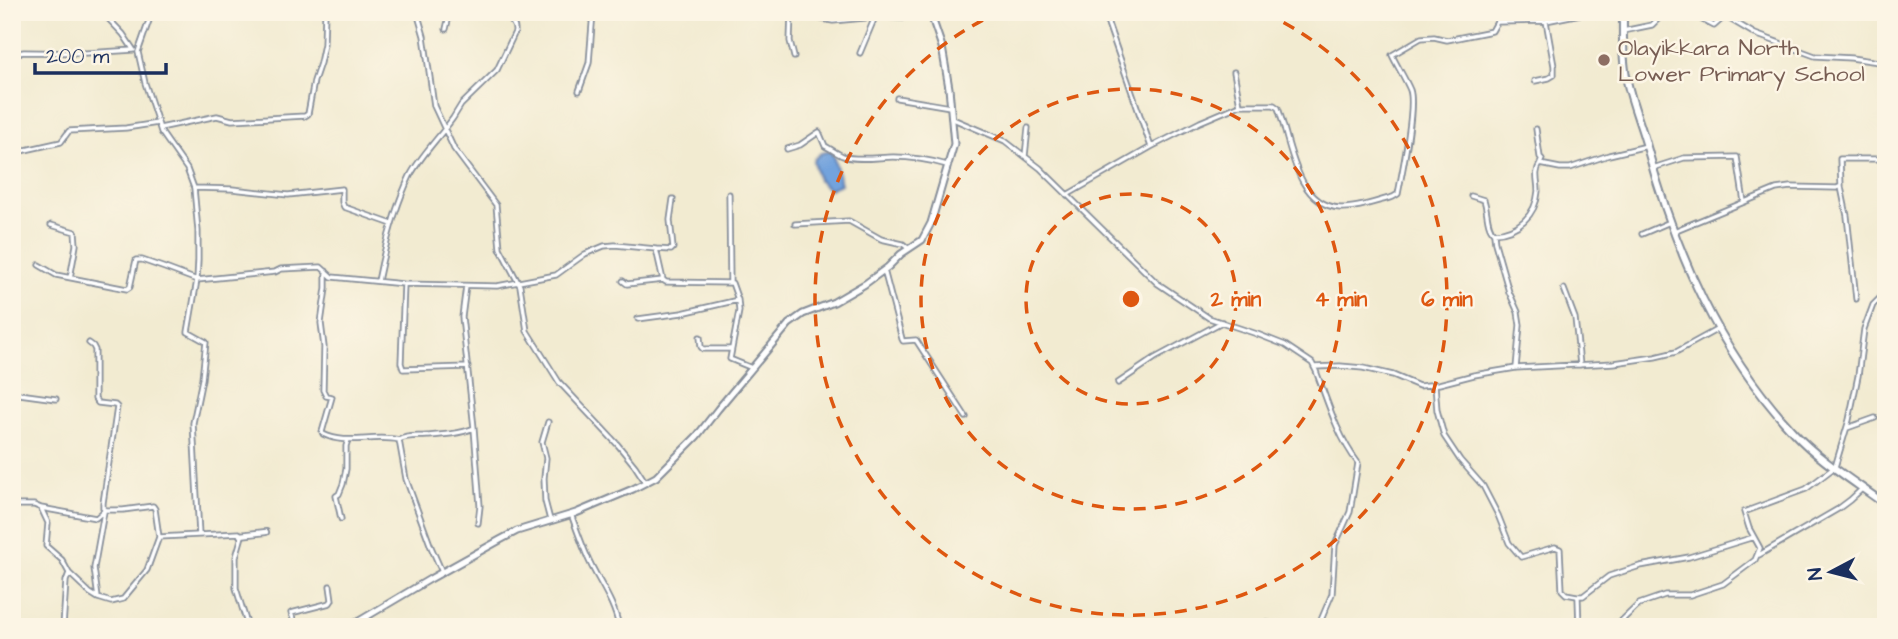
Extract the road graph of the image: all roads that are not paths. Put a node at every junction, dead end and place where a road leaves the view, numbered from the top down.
1 (102, 12) edge
2 (152, 12) edge
3 (326, 12) edge
4 (417, 12) edge
5 (450, 12) edge
6 (502, 12) edge
7 (593, 12) edge
8 (915, 12) edge
9 (930, 12) edge
10 (1114, 12) edge
11 (1590, 12) edge
12 (1623, 12) edge
13 (1665, 12) edge
14 (1679, 12) edge
15 (789, 13) edge
16 (1567, 15) edge
17 (875, 17) junction
18 (1546, 20) junction
19 (446, 29) dead end
20 (1623, 31) junction
21 (136, 51) junction
22 (860, 53) dead end
23 (12, 54) edge
24 (793, 57) dead end
25 (1886, 62) edge
26 (1234, 72) dead end
27 (1535, 81) dead end
28 (579, 91) dead end
29 (897, 98) dead end
30 (1240, 105) junction
31 (950, 107) junction
32 (951, 118) junction
33 (159, 125) junction
34 (1028, 128) dead end
35 (1536, 129) dead end
36 (445, 130) junction
37 (1647, 146) junction
38 (1151, 147) junction
39 (787, 149) dead end
40 (12, 153) edge
41 (1025, 156) junction
42 (1886, 159) edge
43 (1540, 164) junction
44 (949, 166) junction
45 (1653, 168) junction
46 (1841, 186) junction
47 (194, 188) junction
48 (729, 194) dead end
49 (1067, 194) junction
50 (1471, 196) dead end
51 (673, 199) dead end
52 (1745, 202) junction
53 (1670, 222) junction
54 (392, 224) junction
55 (795, 224) dead end
56 (51, 225) dead end
57 (1673, 232) junction
58 (1494, 233) junction
59 (1642, 234) dead end
60 (656, 249) junction
61 (909, 249) junction
62 (38, 265) dead end
63 (884, 270) junction
64 (326, 271) junction
65 (71, 278) junction
66 (197, 280) junction
67 (663, 280) junction
68 (378, 281) junction
69 (623, 281) dead end
70 (517, 282) junction
71 (730, 283) junction
72 (404, 284) junction
73 (466, 286) junction
74 (1564, 289) dead end
75 (1886, 292) edge
76 (1856, 299) dead end
77 (738, 300) junction
78 (638, 319) dead end
79 (1222, 322) junction
80 (1718, 329) junction
81 (700, 337) dead end
82 (89, 343) dead end
83 (731, 349) junction
84 (1580, 365) junction
85 (468, 367) junction
86 (1314, 367) junction
87 (752, 368) junction
88 (1516, 368) junction
89 (1118, 383) dead end
90 (1435, 384) junction
91 (12, 393) edge
92 (57, 399) dead end
93 (965, 417) dead end
94 (1875, 418) dead end
95 (548, 422) dead end
96 (474, 428) junction
97 (1847, 428) junction
98 (348, 440) junction
99 (398, 440) junction
100 (1835, 467) junction
101 (646, 483) junction
102 (1863, 488) junction
103 (12, 505) edge
104 (1886, 505) edge
105 (41, 508) junction
106 (104, 511) junction
107 (571, 514) junction
108 (341, 519) dead end
109 (550, 520) junction
110 (478, 523) dead end
111 (266, 532) dead end
112 (199, 535) junction
113 (240, 535) junction
114 (159, 537) junction
115 (1754, 537) junction
116 (1757, 556) junction
117 (442, 572) junction
118 (69, 573) junction
119 (330, 586) dead end
120 (1577, 596) junction
121 (99, 598) junction
122 (63, 627) edge
123 (248, 627) edge
124 (296, 627) edge
125 (349, 627) edge
126 (619, 627) edge
127 (1239, 627) edge
128 (1291, 627) edge
129 (1318, 627) edge
130 (1580, 627) edge
131 (1615, 627) edge

1 - 21 street
2 - 21 street
3 - 33 street
4 - 36 street
5 - 19 street
6 - 36 street
7 - 28 street
8 - 17 street
9 - 31 main road
10 - 38 street
11 - 16 street
12 - 20 main road
13 - 20 street
14 - 25 street
15 - 17 street
15 - 24 street
16 - 18 street
17 - 22 street
18 - 27 street
18 - 30 street
20 - 37 main road
21 - 23 street
21 - 33 street
26 - 30 street
29 - 31 street
30 - 38 street
31 - 32 main road
32 - 41 street
32 - 44 main road
33 - 40 street
33 - 47 street
34 - 41 street
35 - 43 street
36 - 54 street
36 - 70 street
37 - 43 street
37 - 45 main road
38 - 49 street
39 - 44 street
41 - 49 street
42 - 46 street
43 - 58 street
44 - 61 main road
45 - 52 street
45 - 53 main road
46 - 52 street
46 - 76 street
47 - 54 street
47 - 66 street
48 - 71 street
49 - 79 street
50 - 58 street
51 - 60 street
52 - 57 street
53 - 57 main road
53 - 59 street
54 - 68 street
55 - 61 street
56 - 65 street
57 - 80 main road
58 - 88 street
60 - 67 street
60 - 70 street
61 - 63 main road
62 - 65 street
63 - 87 main road
63 - 93 street
64 - 66 street
64 - 68 street
64 - 98 street
65 - 66 street
66 - 112 street
67 - 69 street
67 - 71 street
68 - 72 street
70 - 73 street
70 - 101 street
71 - 77 street
72 - 73 street
72 - 85 street
73 - 85 street
74 - 84 street
75 - 97 street
77 - 78 street
77 - 83 street
79 - 86 street
79 - 89 street
80 - 84 street
80 - 100 main road
81 - 83 street
82 - 106 street
83 - 87 street
84 - 88 street
85 - 96 street
86 - 90 street
86 - 129 street
87 - 101 main road
88 - 90 street
90 - 120 street
91 - 92 street
94 - 97 street
95 - 109 street
96 - 99 street
96 - 110 street
97 - 100 street
98 - 99 street
98 - 108 street
99 - 117 street
100 - 102 main road
100 - 115 street
101 - 107 main road
102 - 104 main road
102 - 116 street
103 - 105 street
105 - 106 street
105 - 118 street
106 - 114 street
106 - 121 street
107 - 109 main road
107 - 126 street
109 - 117 main road
111 - 113 street
112 - 113 street
112 - 114 street
113 - 123 street
114 - 121 street
115 - 116 street
115 - 120 street
116 - 131 street
117 - 125 main road
118 - 121 street
118 - 122 street
119 - 124 street
120 - 130 street
127 - 128 street

